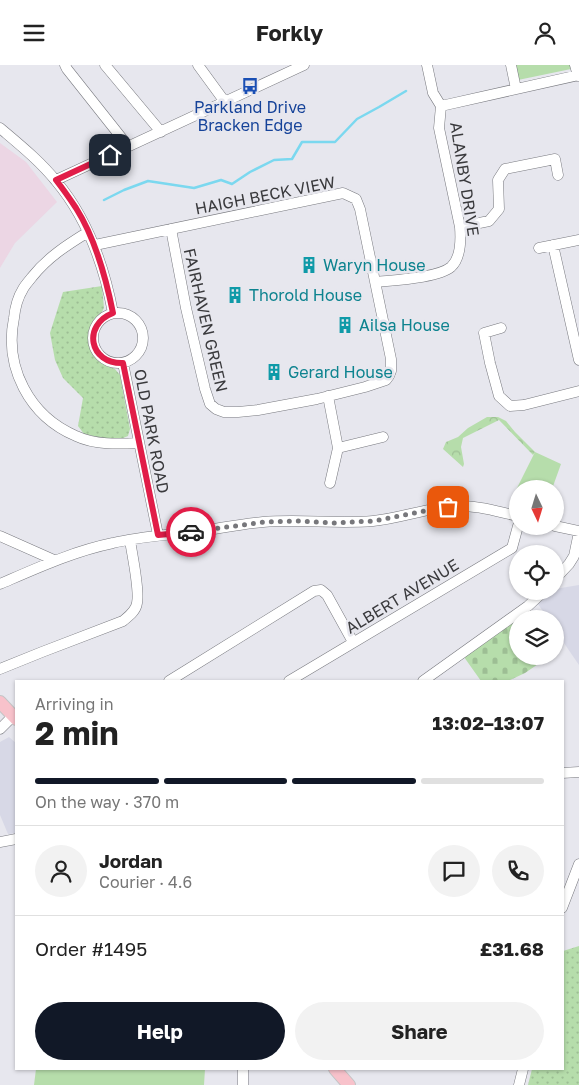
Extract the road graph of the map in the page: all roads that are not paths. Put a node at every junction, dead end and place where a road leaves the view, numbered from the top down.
1 (65, 65) edge
2 (105, 65) edge
3 (198, 65) edge
4 (304, 65) edge
5 (427, 65) edge
6 (511, 65) edge
7 (575, 65) edge
8 (578, 76) edge
9 (516, 89) junction
10 (225, 102) junction
11 (441, 106) junction
12 (0, 128) edge
13 (160, 132) junction
14 (128, 146) junction
15 (558, 175) dead end
16 (56, 180) junction
17 (460, 227) junction
18 (171, 229) junction
19 (88, 233) junction
20 (579, 241) edge
21 (95, 245) junction
22 (553, 245) junction
23 (538, 248) dead end
24 (376, 282) junction
25 (113, 313) junction
26 (575, 321) edge
27 (501, 328) dead end
28 (579, 360) edge
29 (123, 363) junction
30 (579, 391) edge
31 (328, 396) junction
32 (383, 437) dead end
33 (139, 443) junction
34 (338, 448) junction
35 (330, 483) dead end
36 (509, 514) edge
37 (564, 528) edge
38 (579, 532) edge
39 (158, 535) junction
40 (516, 535) edge
41 (0, 536) edge
42 (130, 540) junction
43 (54, 560) junction
44 (564, 569) edge
45 (0, 584) edge
46 (534, 600) edge
47 (354, 642) junction
48 (0, 669) edge
49 (172, 680) edge
50 (291, 680) edge
51 (424, 680) edge
52 (0, 701) edge
53 (15, 718) edge
54 (0, 729) edge
55 (564, 773) edge
56 (579, 773) edge
57 (15, 839) edge
58 (0, 842) edge
59 (579, 864) edge
60 (564, 903) edge
61 (243, 1070) edge
62 (523, 1070) edge
63 (243, 1085) edge
64 (519, 1085) edge

1 - 14 street
2 - 13 street
3 - 10 street
4 - 10 street
5 - 11 street
6 - 9 street
7 - 8 street
8 - 9 street
9 - 11 street
10 - 13 street
11 - 17 street, ALANBY DRIVE
12 - 16 street
13 - 14 street
14 - 16 street
15 - 17 street
16 - 19 street
17 - 24 street, ALANBY DRIVE
18 - 21 street, HAIGH BECK VIEW
18 - 24 street, HAIGH BECK VIEW
18 - 31 street, FAIRHAVEN GREEN
19 - 21 street
19 - 33 street
20 - 22 street
21 - 25 street
22 - 23 street
22 - 26 street
24 - 31 street, FAIRHAVEN GREEN
25 - 29 street, OLD PARK ROAD
25 - 29 street, OLD PARK ROAD
26 - 28 street
27 - 30 street
29 - 33 street, OLD PARK ROAD
31 - 34 street
32 - 34 street
33 - 39 street, OLD PARK ROAD
34 - 35 street
36 - 39 street
37 - 38 street
38 - 44 street
39 - 42 street
40 - 47 street, ALBERT AVENUE
41 - 43 street
42 - 43 street
42 - 48 street
43 - 45 street
46 - 51 street
47 - 49 street
47 - 50 street, ALBERT AVENUE
52 - 53 main road
53 - 54 street
55 - 56 street
57 - 58 street
59 - 60 street
61 - 63 street
62 - 64 street

